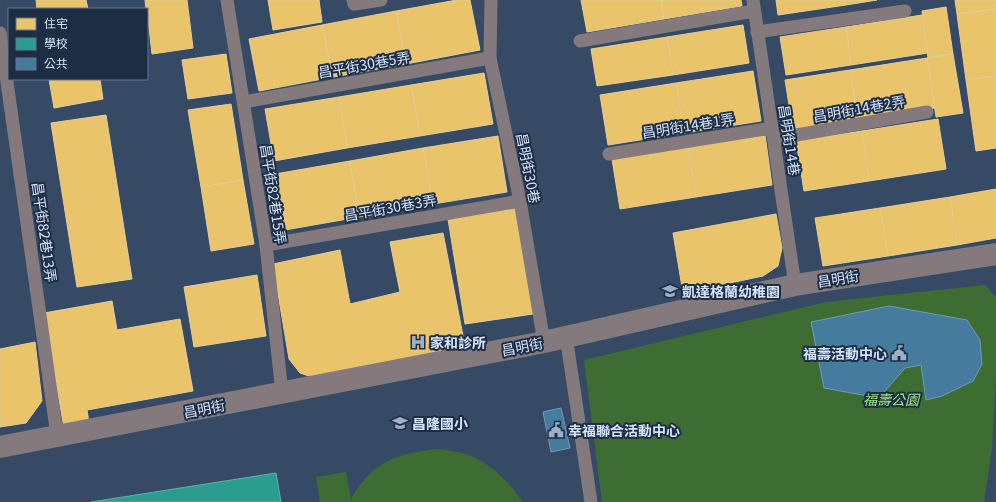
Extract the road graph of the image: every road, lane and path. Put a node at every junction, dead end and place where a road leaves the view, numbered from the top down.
1 (227, 0) edge
2 (353, 0) edge
3 (381, 0) edge
4 (491, 0) edge
5 (753, 6) edge
6 (905, 11) dead end
7 (757, 32) junction
8 (0, 33) edge
9 (580, 41) dead end
10 (490, 58) junction
11 (244, 102) junction
12 (927, 112) dead end
13 (773, 133) junction
14 (609, 154) dead end
15 (520, 201) junction
16 (266, 244) junction
17 (996, 254) edge
18 (795, 285) junction
19 (566, 336) junction
20 (544, 342) junction
21 (282, 393) junction
22 (57, 435) junction
23 (0, 447) edge
24 (591, 502) edge

1 - 11 lane, 昌平街82巷15弄
2 - 3 lane
4 - 10 lane, 昌明街30巷
5 - 7 lane, 昌明街14巷
5 - 9 lane
6 - 7 lane
7 - 13 lane, 昌明街14巷
8 - 22 lane, 昌平街82巷13弄
10 - 11 lane, 昌平街30巷5弄
10 - 15 lane, 昌明街30巷
11 - 16 lane, 昌平街82巷15弄
12 - 13 lane, 昌明街14巷2弄
13 - 14 lane, 昌明街14巷1弄
13 - 18 lane, 昌明街14巷
15 - 16 lane, 昌平街30巷3弄
15 - 20 lane, 昌明街30巷
16 - 21 lane, 昌平街82巷15弄
17 - 18 street, 昌明街
18 - 19 street, 昌明街
19 - 20 street, 昌明街
19 - 24 lane
20 - 21 street, 昌明街
21 - 22 street, 昌明街
22 - 23 street, 昌明街

